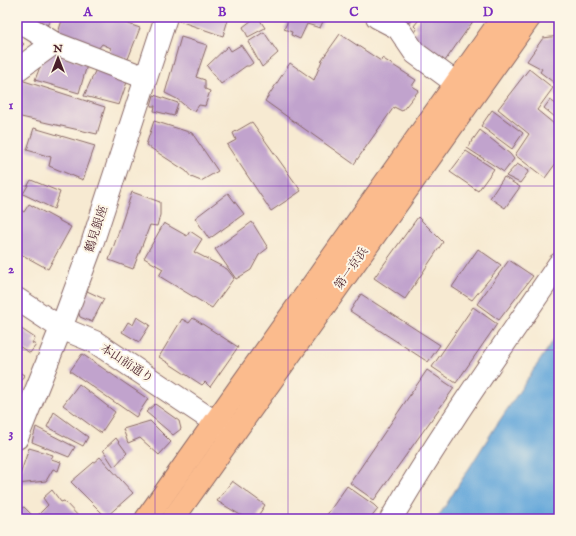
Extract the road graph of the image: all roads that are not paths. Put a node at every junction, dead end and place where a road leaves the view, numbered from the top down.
1 (166, 17) edge
2 (376, 17) edge
3 (503, 17) edge
4 (530, 17) edge
5 (17, 20) edge
6 (54, 43) junction
7 (17, 70) edge
8 (146, 78) junction
9 (456, 83) junction
10 (559, 264) edge
11 (17, 299) edge
12 (61, 328) junction
13 (216, 422) junction
14 (233, 434) junction
15 (17, 438) edge
16 (146, 519) edge
17 (173, 519) edge
18 (392, 519) edge

1 - 8 street, 鶴見銀座
2 - 9 street
3 - 9 highway, 第一京浜
4 - 14 highway, 第一京浜
5 - 6 street
6 - 7 street
6 - 8 street
8 - 12 street, 鶴見銀座
9 - 13 highway, 第一京浜
10 - 18 street
11 - 12 street, 本山前通り
12 - 13 street, 本山前通り
12 - 15 street, 鶴見銀座
13 - 14 street, 本山前通り
13 - 16 highway, 第一京浜
14 - 17 highway, 第一京浜

